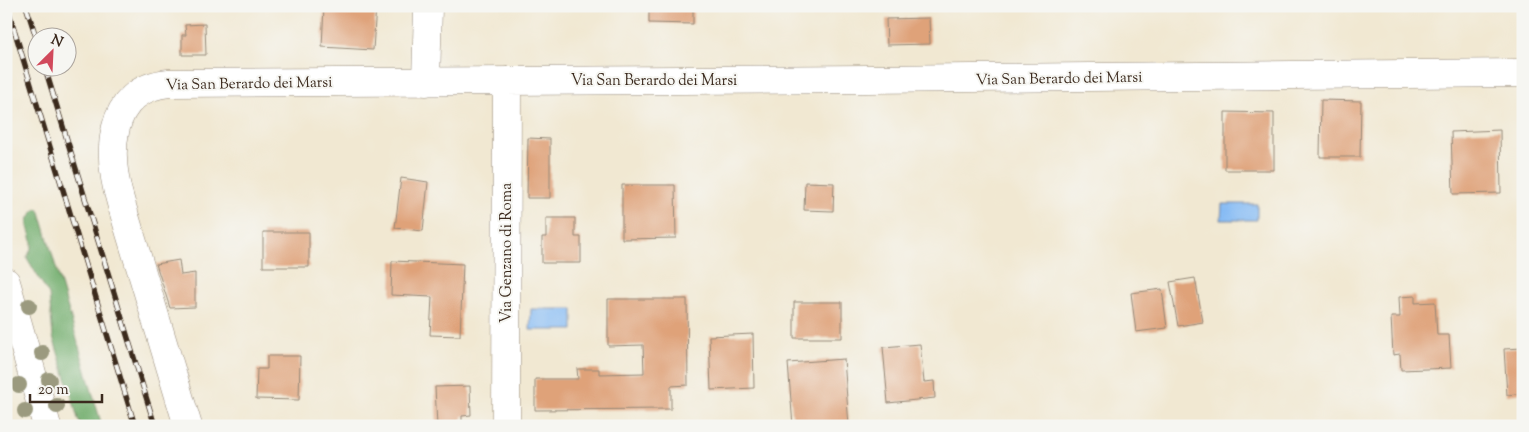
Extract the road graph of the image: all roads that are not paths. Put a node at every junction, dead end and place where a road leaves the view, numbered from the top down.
1 (428, 6) edge
2 (1523, 73) edge
3 (507, 81) junction
4 (426, 82) junction
5 (6, 282) edge
6 (47, 426) edge
7 (188, 426) edge
8 (506, 426) edge

1 - 4 street
2 - 3 street, Via San Berardo dei Marsi
3 - 4 street, Via San Berardo dei Marsi
3 - 8 street, Via Genzano di Roma
4 - 7 street, Via San Berardo dei Marsi
5 - 6 street

